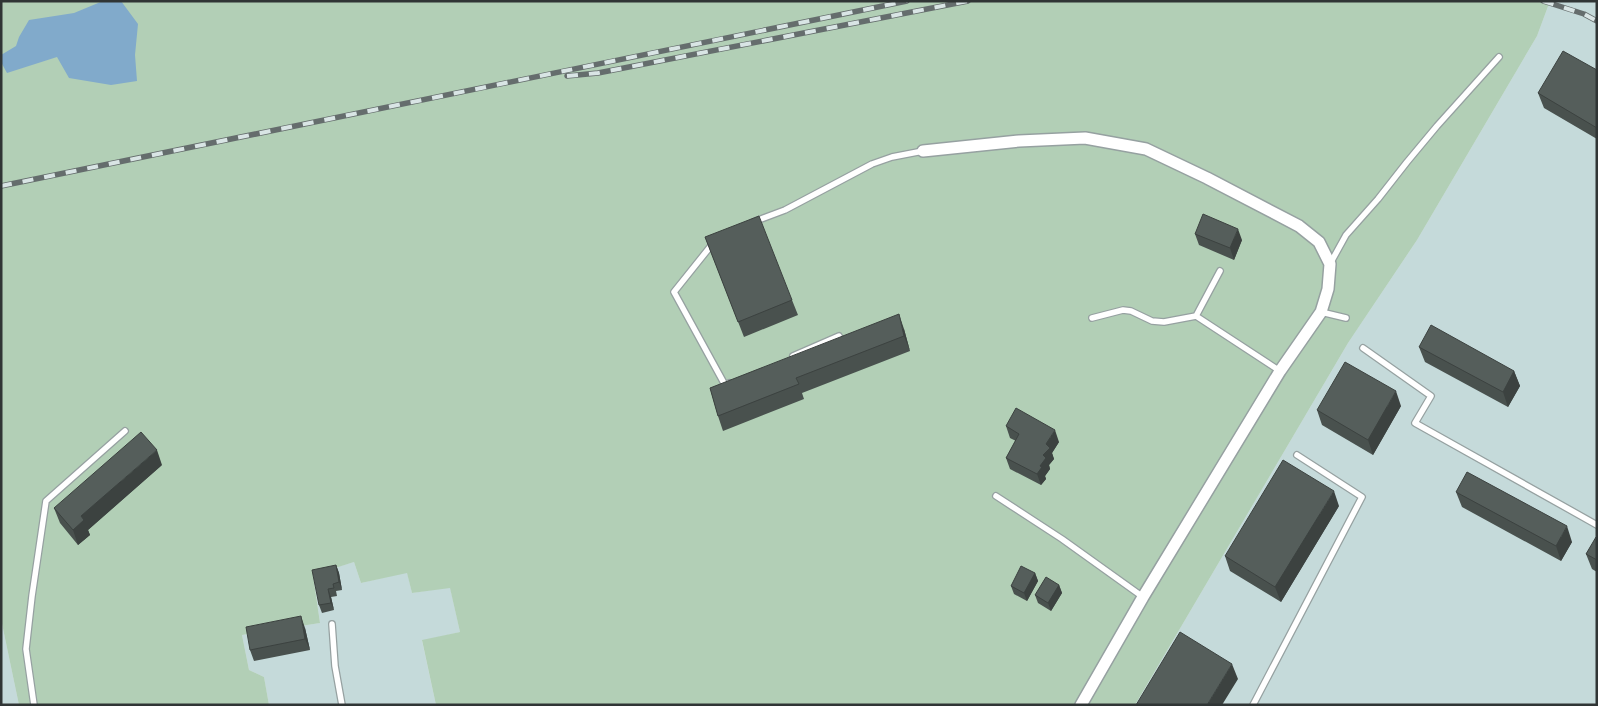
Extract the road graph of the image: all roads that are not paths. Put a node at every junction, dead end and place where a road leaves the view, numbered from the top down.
1 (1499, 57) dead end
2 (923, 152) joint
3 (746, 225) edge
4 (721, 238) edge
5 (1330, 264) junction
6 (1220, 271) dead end
7 (1321, 312) junction
8 (1196, 316) junction
9 (1092, 318) dead end
10 (1346, 318) dead end
11 (839, 336) edge
12 (1363, 348) dead end
13 (786, 359) edge
14 (1280, 371) junction
15 (733, 382) edge
16 (125, 431) dead end
17 (1297, 456) dead end
18 (996, 496) dead end
19 (1597, 525) edge
20 (1143, 597) junction
21 (332, 624) dead end
22 (34, 705) edge
23 (342, 705) edge
24 (1081, 705) edge
25 (1253, 705) edge

1 - 5 lane
2 - 3 lane
2 - 5 street
4 - 15 lane
5 - 7 street
6 - 8 lane
7 - 10 lane
7 - 14 street
8 - 9 lane
8 - 14 lane
11 - 13 lane
12 - 19 lane
14 - 20 street
16 - 22 lane
17 - 25 lane
18 - 20 lane
20 - 24 street
21 - 23 lane

